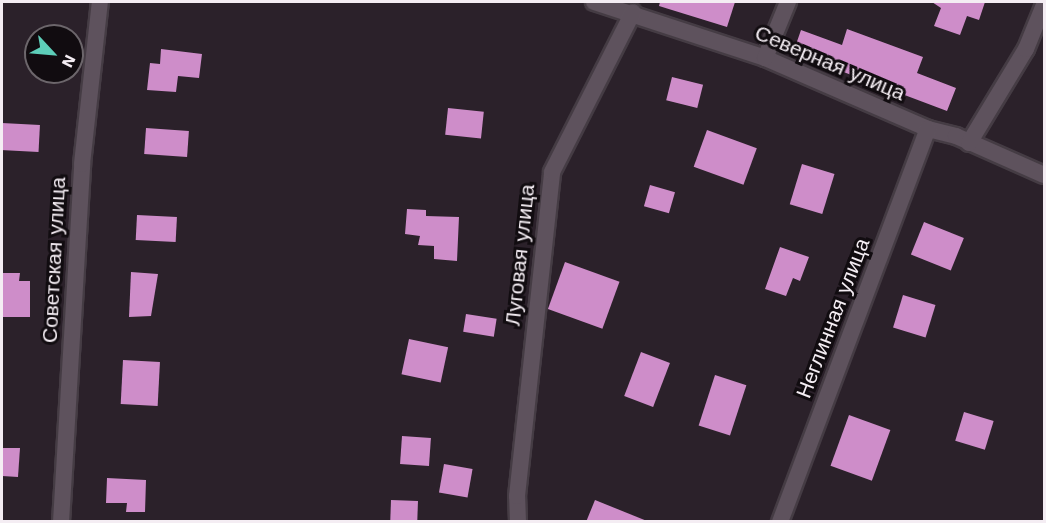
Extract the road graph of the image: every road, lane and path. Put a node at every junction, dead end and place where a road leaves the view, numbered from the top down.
1 (100, 2) edge
2 (594, 2) edge
3 (788, 2) edge
4 (1044, 5) edge
5 (633, 12) junction
6 (765, 58) junction
7 (928, 129) junction
8 (969, 143) junction
9 (1044, 175) edge
10 (61, 522) edge
11 (519, 522) edge
12 (780, 522) edge

1 - 10 street, Советская улица
2 - 5 street, Северная улица
3 - 6 street
4 - 8 street
5 - 6 street, Северная улица
5 - 11 street, Луговая улица
6 - 7 street, Северная улица
7 - 8 street, Северная улица
7 - 12 street, Неглинная улица
8 - 9 street, Северная улица

